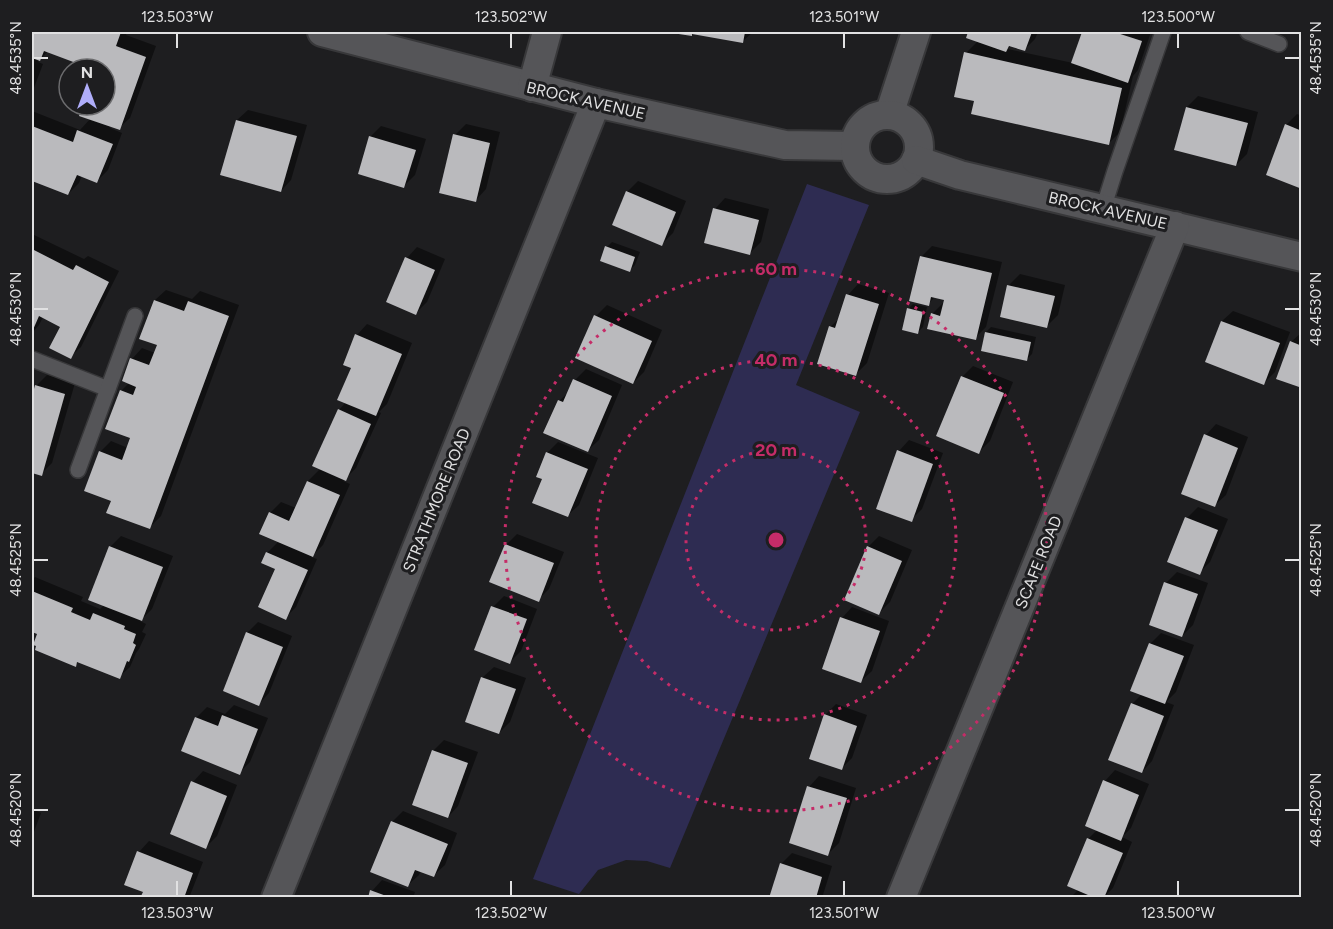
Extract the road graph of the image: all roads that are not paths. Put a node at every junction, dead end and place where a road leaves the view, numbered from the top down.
1 (322, 32) edge
2 (547, 32) edge
3 (916, 32) edge
4 (1163, 32) edge
5 (1248, 32) edge
6 (1279, 44) dead end
7 (532, 87) junction
8 (596, 103) junction
9 (889, 115) junction
10 (855, 146) junction
11 (916, 160) junction
12 (1103, 209) junction
13 (1175, 226) junction
14 (1302, 257) edge
15 (135, 316) dead end
16 (32, 359) edge
17 (108, 389) junction
18 (78, 470) dead end
19 (276, 897) edge
20 (902, 897) edge

1 - 7 street, BROCK AVENUE
2 - 7 street
3 - 9 street
4 - 12 lane
5 - 6 lane
7 - 8 street, BROCK AVENUE
8 - 10 street, BROCK AVENUE
8 - 19 street, STRATHMORE ROAD
9 - 10 street
9 - 11 street
10 - 11 street
11 - 12 street, BROCK AVENUE
12 - 13 street, BROCK AVENUE
13 - 14 street, BROCK AVENUE
13 - 20 street, SCAFE ROAD
15 - 17 lane
16 - 17 lane
17 - 18 lane

